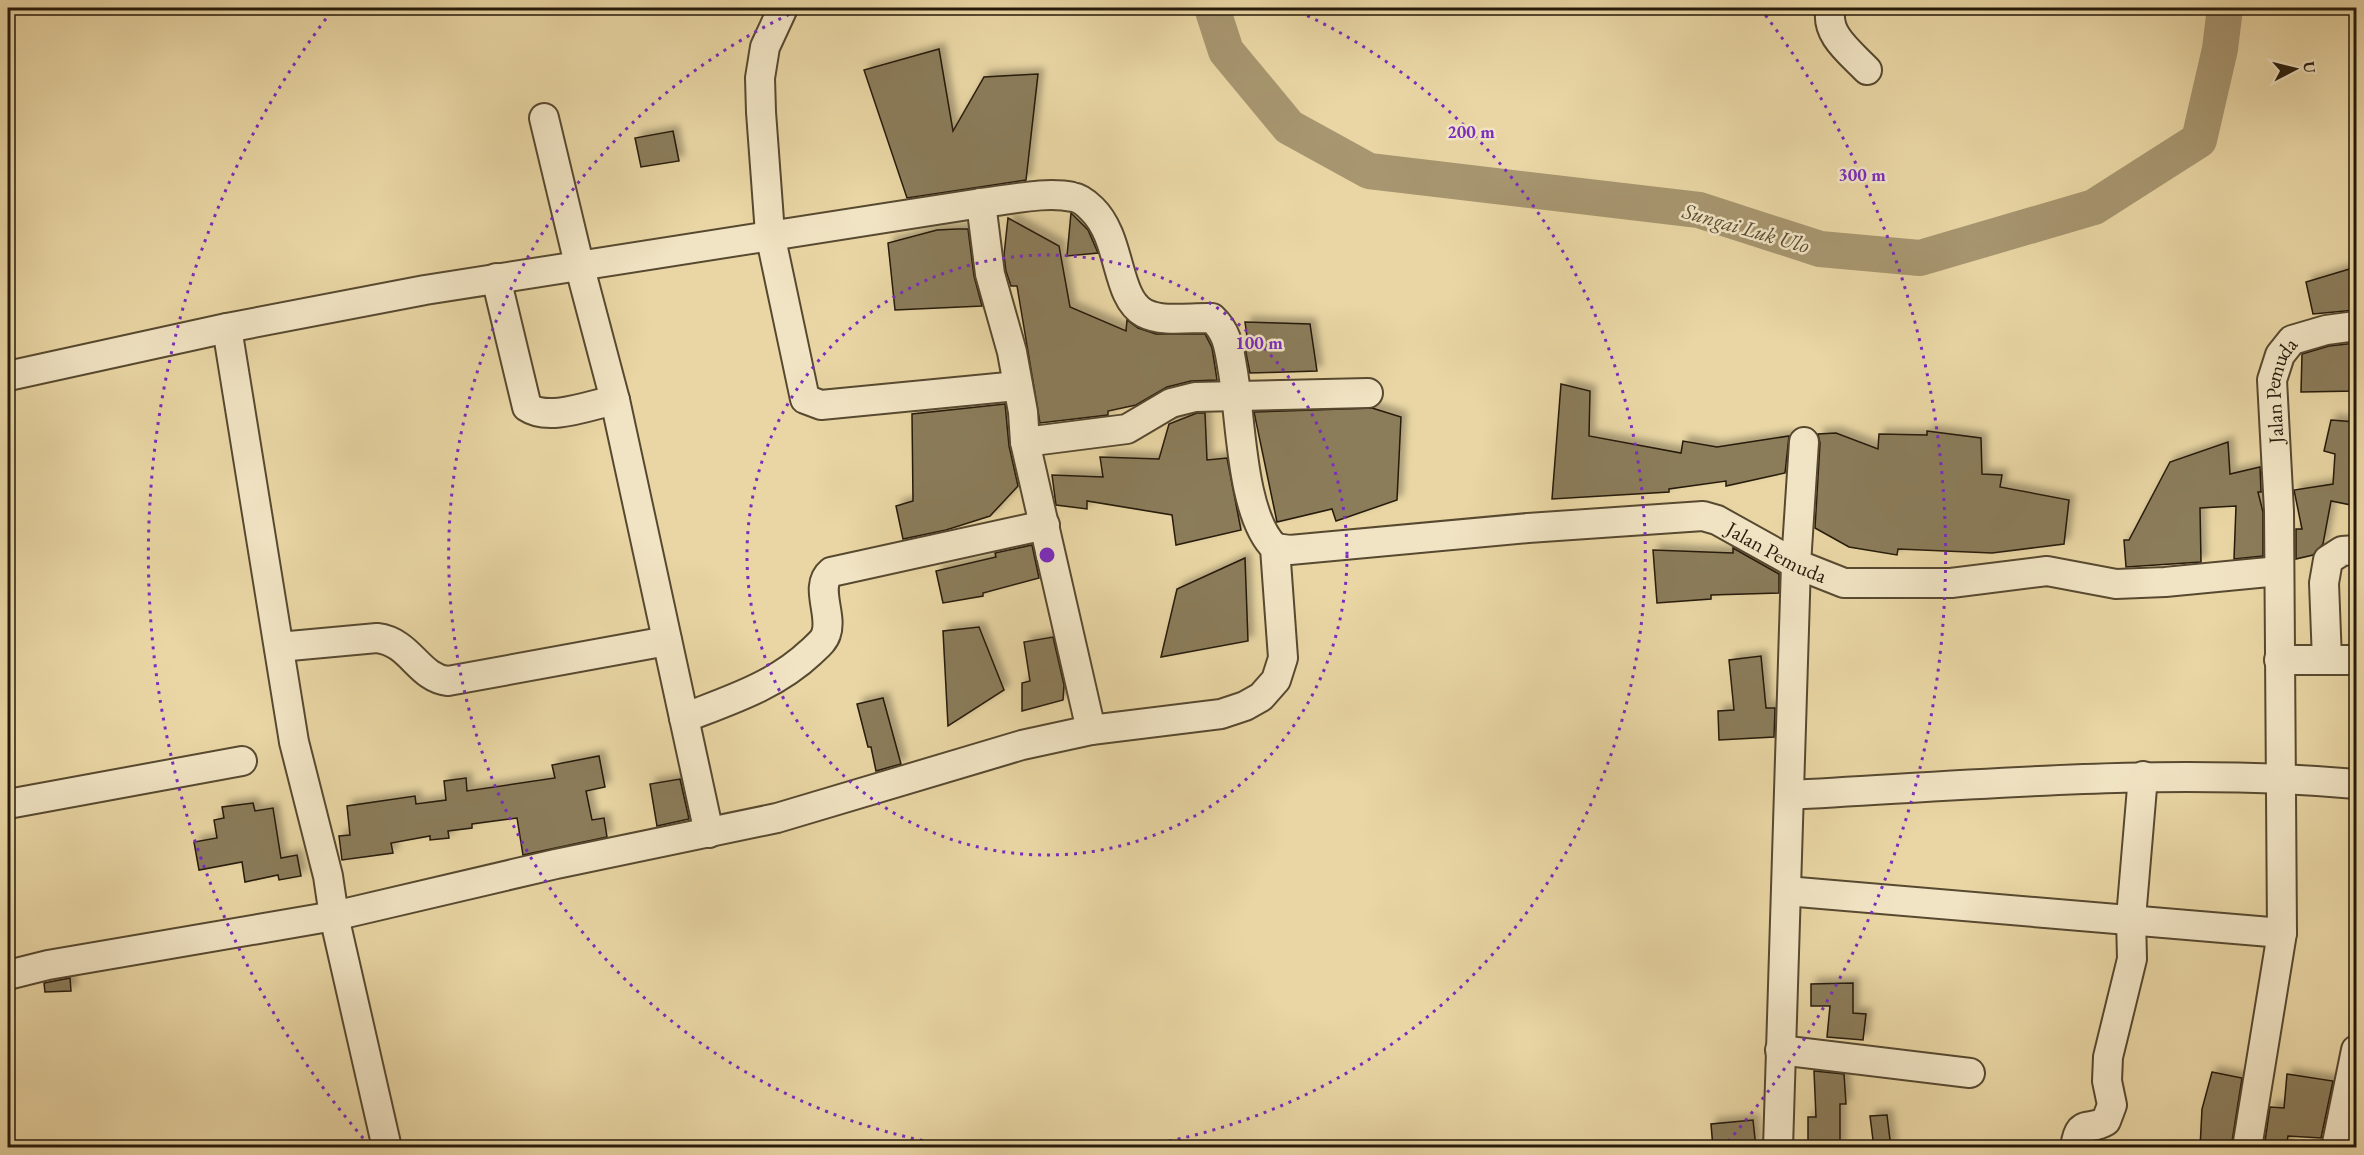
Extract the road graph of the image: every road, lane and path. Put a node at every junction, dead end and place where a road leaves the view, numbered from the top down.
1 (783, 8) edge
2 (1831, 8) edge
3 (1867, 70) dead end
4 (544, 118) dead end
5 (981, 203) junction
6 (770, 234) junction
7 (579, 264) junction
8 (496, 278) junction
9 (2356, 326) edge
10 (227, 328) junction
11 (8, 376) edge
12 (1018, 386) junction
13 (1368, 393) dead end
14 (1238, 396) junction
15 (615, 400) junction
16 (1025, 442) junction
17 (1804, 442) dead end
18 (1045, 525) junction
19 (1275, 549) junction
20 (2356, 550) edge
21 (1796, 564) junction
22 (2278, 570) junction
23 (667, 641) junction
24 (279, 647) junction
25 (2327, 660) junction
26 (2356, 660) edge
27 (2278, 669) junction
28 (684, 718) junction
29 (1091, 730) junction
30 (242, 761) dead end
31 (2143, 776) junction
32 (2282, 777) junction
33 (2356, 784) edge
34 (1789, 795) junction
35 (8, 804) edge
36 (709, 833) junction
37 (1786, 891) junction
38 (334, 916) junction
39 (2131, 918) junction
40 (2282, 933) junction
41 (8, 975) edge
42 (1780, 1050) junction
43 (2356, 1050) edge
44 (1970, 1073) dead end
45 (387, 1148) edge
46 (1778, 1148) edge
47 (2075, 1148) edge
48 (2247, 1148) edge
49 (2336, 1148) edge

1 - 6 street
2 - 3 street
4 - 7 street
5 - 6 street
5 - 12 street
5 - 14 street
6 - 7 street
6 - 12 street
7 - 8 street
7 - 15 street
8 - 10 street
8 - 15 street
9 - 22 street, Jalan Pemuda
10 - 11 street
10 - 24 street
12 - 16 street
13 - 14 street
14 - 16 street
14 - 19 street
15 - 23 street
16 - 18 street
17 - 21 street
18 - 28 street
18 - 29 street
19 - 21 street, Jalan Pemuda
19 - 29 street
20 - 25 street
21 - 22 street, Jalan Pemuda
21 - 34 street
22 - 27 street, Jalan Pemuda
23 - 24 street
23 - 28 street
24 - 38 street
25 - 26 street
25 - 27 street
27 - 32 street, Jalan Pemuda
28 - 36 street
29 - 36 street
30 - 35 street
31 - 32 street
31 - 34 street
31 - 39 street
32 - 33 street
32 - 40 street, Jalan Pemuda
34 - 37 street
36 - 38 street
37 - 39 street
37 - 42 street
38 - 41 street
38 - 45 street
39 - 40 street
39 - 47 street
40 - 48 street, Jalan Pemuda
42 - 44 street
42 - 46 street
43 - 49 street

